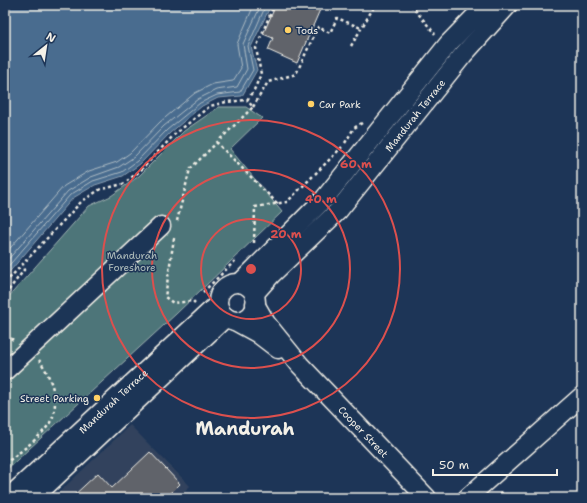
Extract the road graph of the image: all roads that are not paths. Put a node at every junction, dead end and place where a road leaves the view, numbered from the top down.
1 (486, 5) edge
2 (508, 5) edge
3 (168, 230) road end
4 (250, 294) junction
5 (226, 314) junction
6 (300, 365) junction
7 (5, 371) edge
8 (582, 396) edge
9 (8, 498) edge
10 (33, 498) edge
11 (427, 498) edge
12 (467, 498) edge

1 - 4 street, Mandurah Terrace
2 - 4 street, Mandurah Terrace
3 - 7 street
4 - 5 street
4 - 5 street
4 - 6 street, Cooper Street
5 - 6 street, Cooper Street
5 - 9 street, Mandurah Terrace
5 - 10 street, Mandurah Terrace
6 - 11 street, Cooper Street
8 - 12 street

